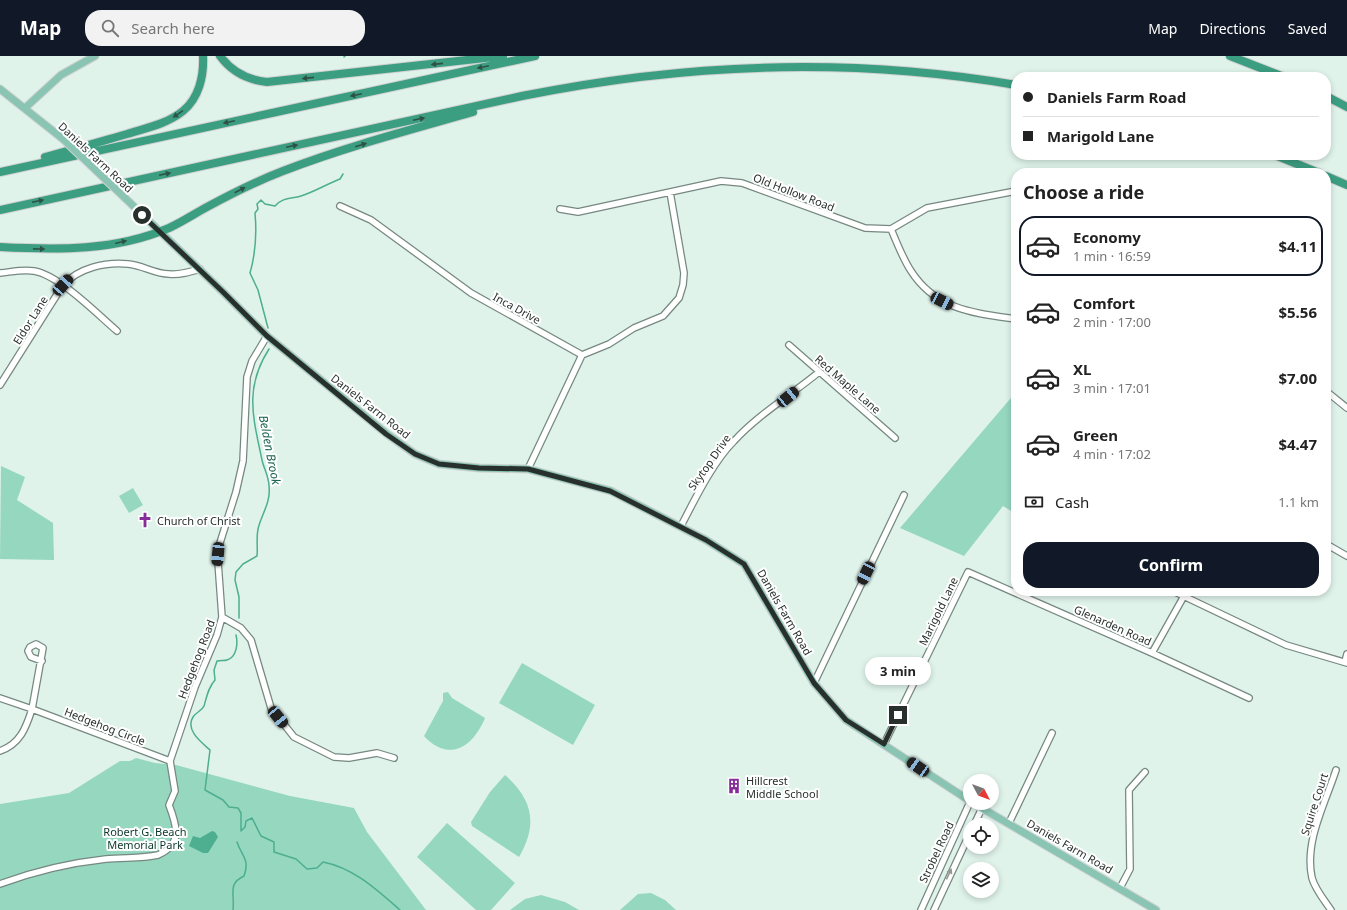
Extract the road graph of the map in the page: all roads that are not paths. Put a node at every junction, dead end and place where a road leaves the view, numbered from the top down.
1 (96, 56) edge
2 (203, 56) edge
3 (220, 56) edge
4 (503, 56) edge
5 (535, 56) edge
6 (1230, 56) edge
7 (1271, 72) edge
8 (1011, 84) edge
9 (0, 89) edge
10 (543, 92) junction
11 (1331, 99) edge
12 (1347, 107) edge
13 (26, 108) junction
14 (1287, 160) edge
15 (1307, 168) edge
16 (0, 171) edge
17 (1331, 178) edge
18 (1347, 185) edge
19 (670, 192) junction
20 (1011, 192) edge
21 (340, 206) dead end
22 (560, 209) dead end
23 (0, 210) edge
24 (891, 229) junction
25 (160, 231) junction
26 (0, 247) edge
27 (200, 269) junction
28 (0, 273) edge
29 (63, 285) junction
30 (1011, 318) edge
31 (117, 331) dead end
32 (267, 336) junction
33 (788, 345) dead end
34 (582, 355) junction
35 (819, 372) junction
36 (0, 385) edge
37 (1331, 395) edge
38 (1347, 408) edge
39 (895, 438) dead end
40 (528, 469) junction
41 (904, 495) dead end
42 (682, 526) junction
43 (1331, 547) edge
44 (1347, 556) edge
45 (968, 572) joint
46 (1011, 591) edge
47 (1023, 596) edge
48 (1184, 596) joint
49 (222, 617) junction
50 (1152, 653) junction
51 (1347, 654) edge
52 (42, 661) dead end
53 (1346, 662) edge
54 (814, 683) junction
55 (0, 698) edge
56 (1249, 698) dead end
57 (32, 709) junction
58 (1052, 733) dead end
59 (884, 744) junction
60 (0, 751) edge
61 (394, 758) dead end
62 (170, 761) junction
63 (1336, 770) dead end
64 (1145, 772) dead end
65 (963, 797) edge
66 (967, 810) edge
67 (986, 810) edge
68 (1009, 823) junction
69 (963, 848) edge
70 (0, 884) edge
71 (1120, 888) junction
72 (921, 910) edge
73 (934, 910) edge
74 (1156, 910) edge
75 (1331, 910) edge

1 - 13 main road
2 -> 16 highway
4 -> 3 highway
5 -> 16 highway
6 - 7 highway
8 - 10 highway
9 - 13 main road, Daniels Farm Road
23 -> 10 highway
25 -> 10 highway
11 - 12 highway
13 - 25 main road, Daniels Farm Road, bridge
14 - 15 highway
17 - 18 highway
19 - 22 street, Old Hollow Road
19 - 24 street, Old Hollow Road
19 - 34 street
20 - 24 street
21 - 34 street, Inca Drive
24 - 30 street
26 -> 25 highway
25 - 27 main road, Daniels Farm Road
27 - 29 street, Eldor Lane
27 - 32 main road, Daniels Farm Road
28 - 29 street
29 - 31 street
29 - 36 street, Eldor Lane
32 - 40 main road, Daniels Farm Road
32 - 49 street, Hedgehog Road
33 - 35 street, Red Maple Lane
34 - 40 street
35 - 39 street, Red Maple Lane
35 - 42 street, Skytop Drive
37 - 38 street
40 - 42 main road, Daniels Farm Road
41 - 54 street
42 - 54 main road, Daniels Farm Road
43 - 44 street
45 - 46 street, Glenarden Road
45 - 59 street, Marigold Lane
47 - 50 street, Glenarden Road
48 - 50 street
48 - 53 street
49 - 61 street
49 - 62 street, Hedgehog Road
50 - 56 street, Glenarden Road
51 - 53 street
52 - 57 street
54 - 59 main road, Daniels Farm Road
55 - 57 street, Hedgehog Circle
57 - 60 street
57 - 62 street, Hedgehog Circle
58 - 68 street
59 - 65 main road, Daniels Farm Road
62 - 70 street
63 - 75 street, Squire Court
64 - 71 street
66 - 72 street, Strobel Road
67 - 68 main road, Daniels Farm Road
68 - 71 main road, Daniels Farm Road
73 -> 69 street, Strobel Road
71 - 74 main road, Daniels Farm Road

